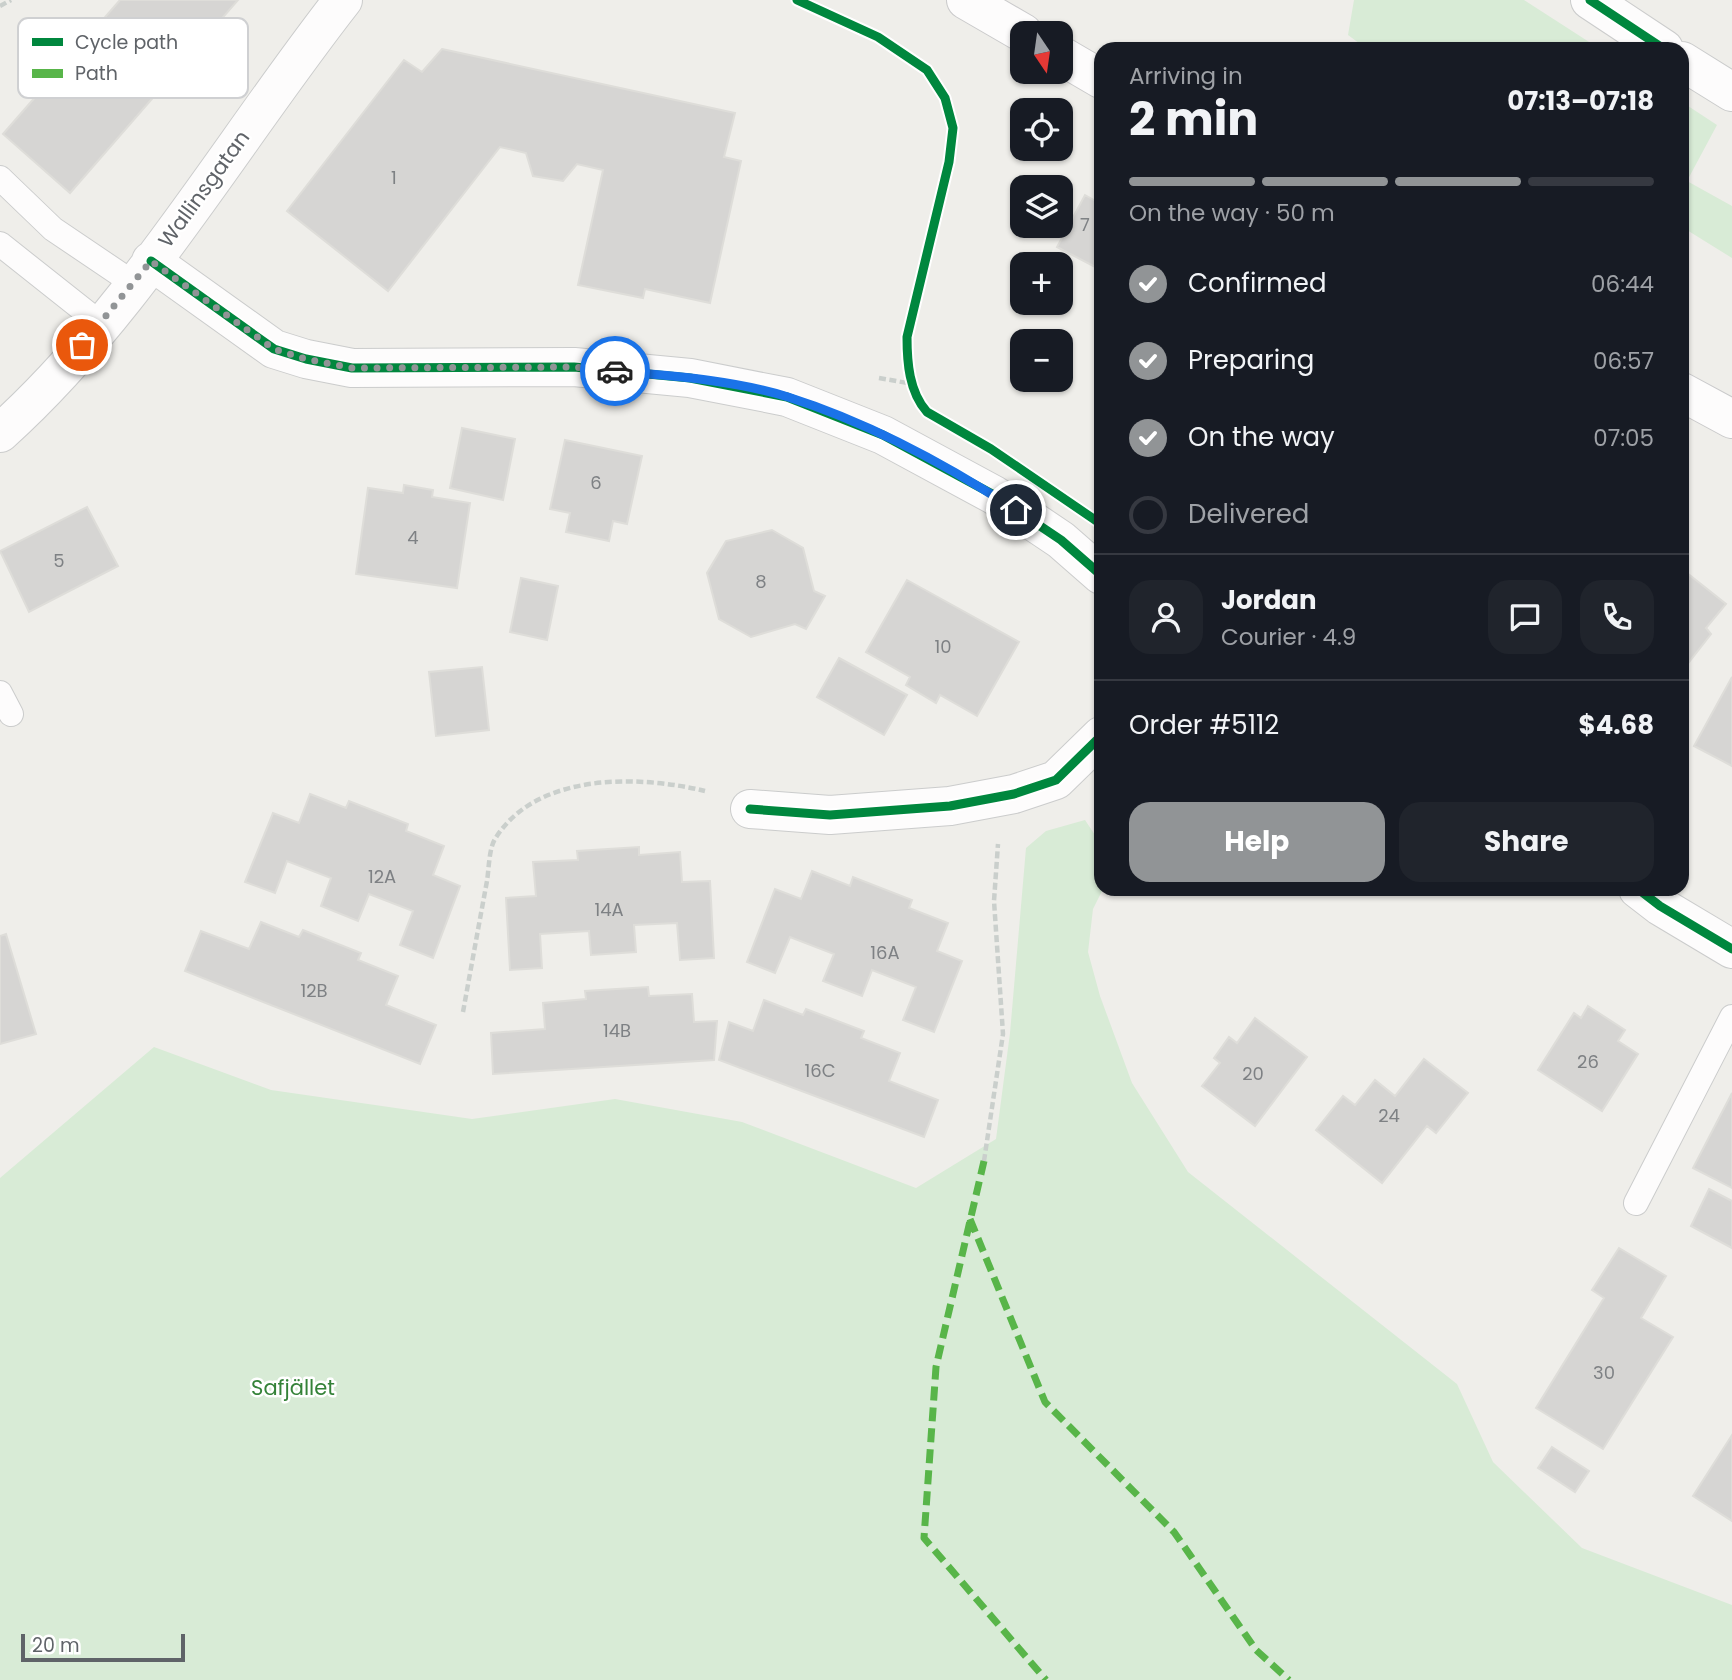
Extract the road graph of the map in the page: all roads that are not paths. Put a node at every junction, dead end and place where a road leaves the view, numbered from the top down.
1 (343, 0) edge
2 (966, 0) edge
3 (1590, 0) edge
4 (1010, 25) edge
5 (1653, 42) edge
6 (1073, 63) edge
7 (1689, 65) edge
8 (1094, 75) edge
9 (1732, 92) edge
10 (0, 178) edge
11 (0, 244) edge
12 (142, 272) junction
13 (101, 324) junction
14 (1689, 396) edge
15 (1732, 419) edge
16 (0, 433) edge
17 (1094, 569) edge
18 (1094, 743) edge
19 (750, 809) road end
20 (1647, 896) edge
21 (1732, 949) edge
22 (1732, 1017) edge
23 (1636, 1203) dead end

1 - 12 street, Wallinsgatan
2 - 4 street
3 - 5 street
6 - 8 street
7 - 9 street
10 - 12 lane
11 - 13 lane
12 - 13 street, Wallinsgatan
12 - 17 street
13 - 16 street, Wallinsgatan
14 - 15 street
18 - 19 street
20 - 21 street
22 - 23 lane

